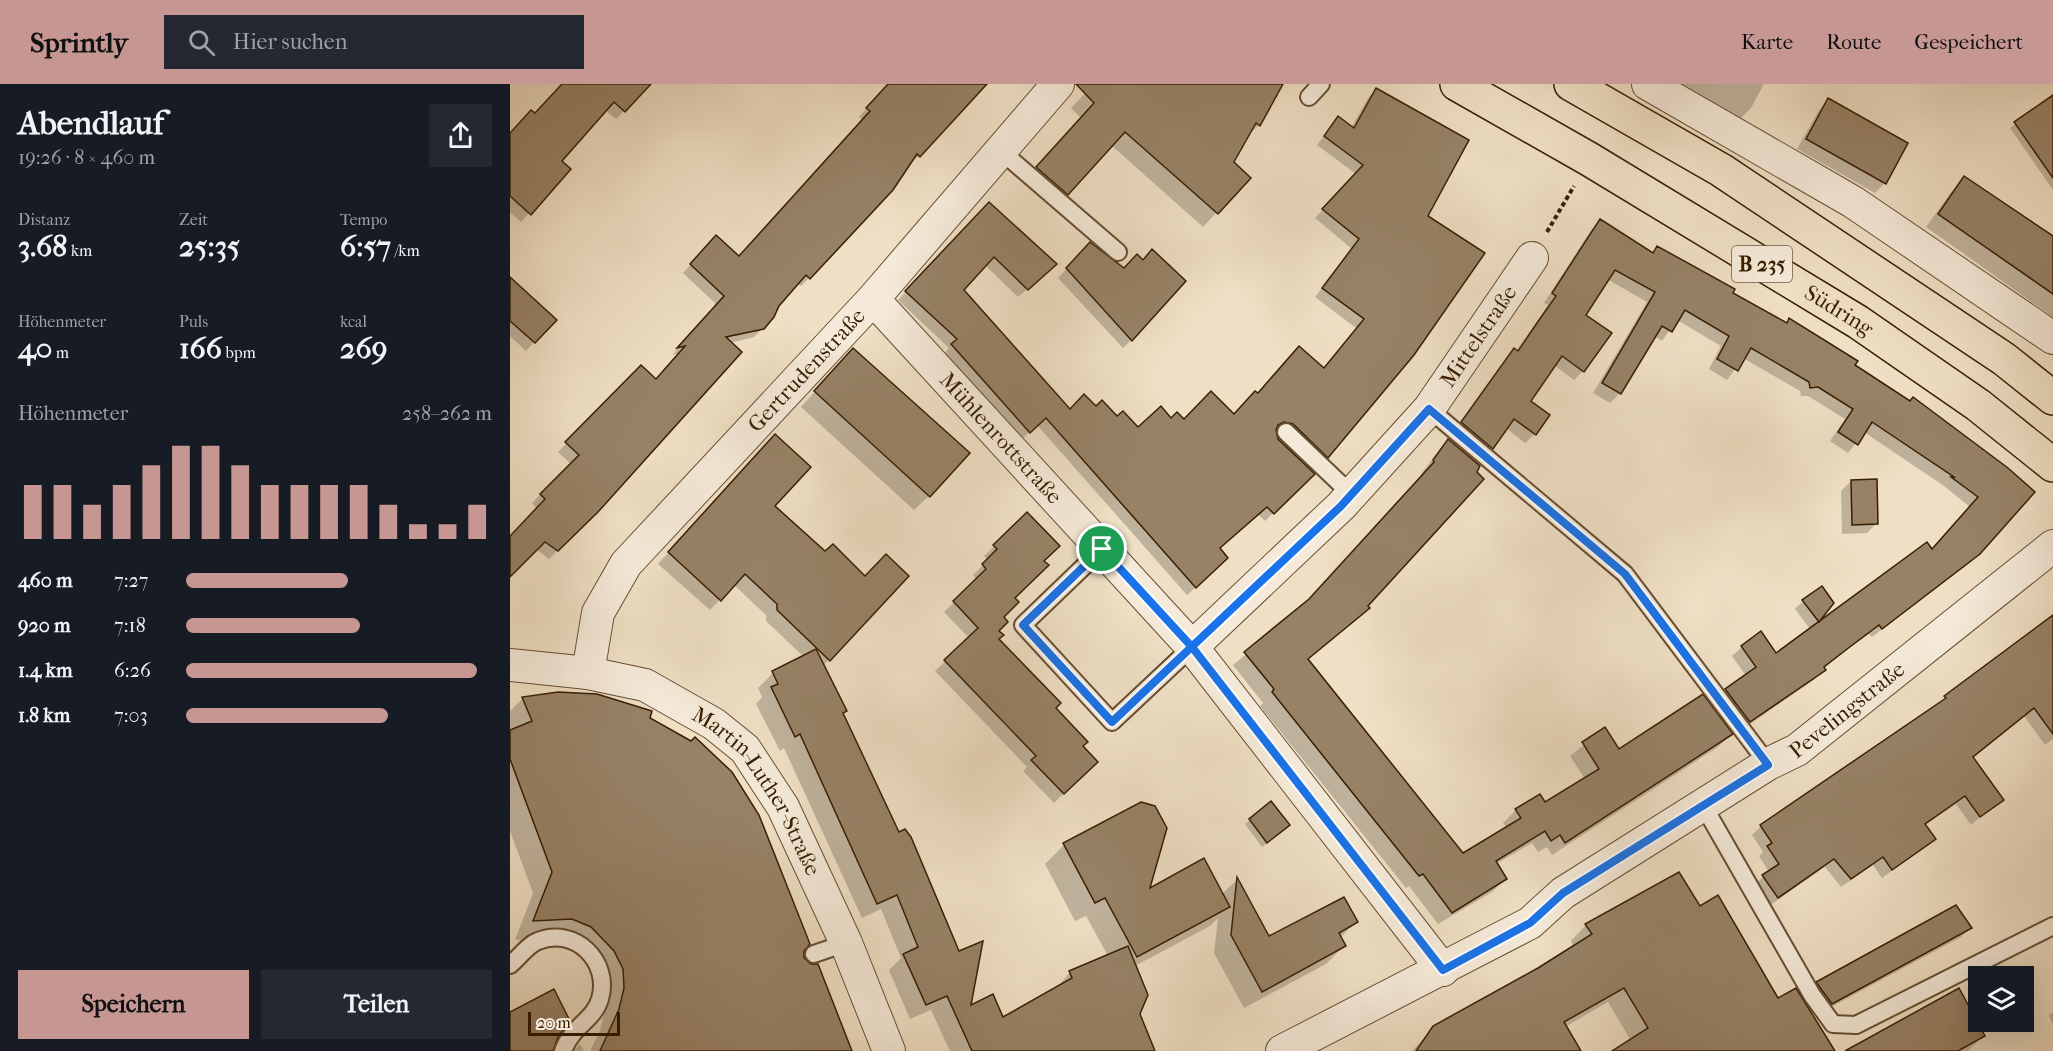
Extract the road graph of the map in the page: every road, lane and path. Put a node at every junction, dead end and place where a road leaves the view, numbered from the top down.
1 (1058, 84) edge
2 (1321, 84) edge
3 (1457, 84) edge
4 (1571, 84) edge
5 (1648, 84) edge
6 (1310, 97) dead end
7 (1001, 151) junction
8 (1589, 159) junction
9 (1118, 252) dead end
10 (1532, 258) joint
11 (873, 299) junction
12 (2053, 338) edge
13 (2053, 398) edge
14 (1429, 409) junction
15 (1286, 432) dead end
16 (2053, 465) edge
17 (1351, 494) junction
18 (2053, 546) edge
19 (1102, 549) junction
20 (1192, 647) junction
21 (510, 665) edge
22 (588, 673) junction
23 (1768, 765) junction
24 (1703, 805) junction
25 (2053, 926) edge
26 (846, 943) junction
27 (814, 954) dead end
28 (510, 965) edge
29 (1443, 970) junction
30 (563, 1051) edge
31 (889, 1051) edge
32 (1282, 1051) edge

1 - 7 street, Gertrudenstraße
2 - 6 lane
3 - 8 main road, Südring / B 235
4 - 13 main road, B 235
5 - 12 street
7 - 9 lane
7 - 11 street, Gertrudenstraße
8 - 10 path
8 - 16 main road, Südring / B 235
10 - 14 street, Mittelstraße
11 - 19 street, Mühlenrottstraße
11 - 22 street, Gertrudenstraße
14 - 17 street, Mittelstraße
14 - 23 lane
15 - 17 lane
17 - 20 street, Mittelstraße
18 - 23 street, Pevelingstraße
19 - 20 street, Mühlenrottstraße
19 - 20 lane
20 - 29 street, Mühlenrottstraße
21 - 22 street, Martin-Luther-Straße
22 - 26 street, Martin-Luther-Straße
23 - 24 street, Pevelingstraße
24 - 25 lane
24 - 29 street, Pevelingstraße
26 - 27 lane
26 - 31 street, Martin-Luther-Straße
28 - 30 lane
29 - 32 street, Pevelingstraße

